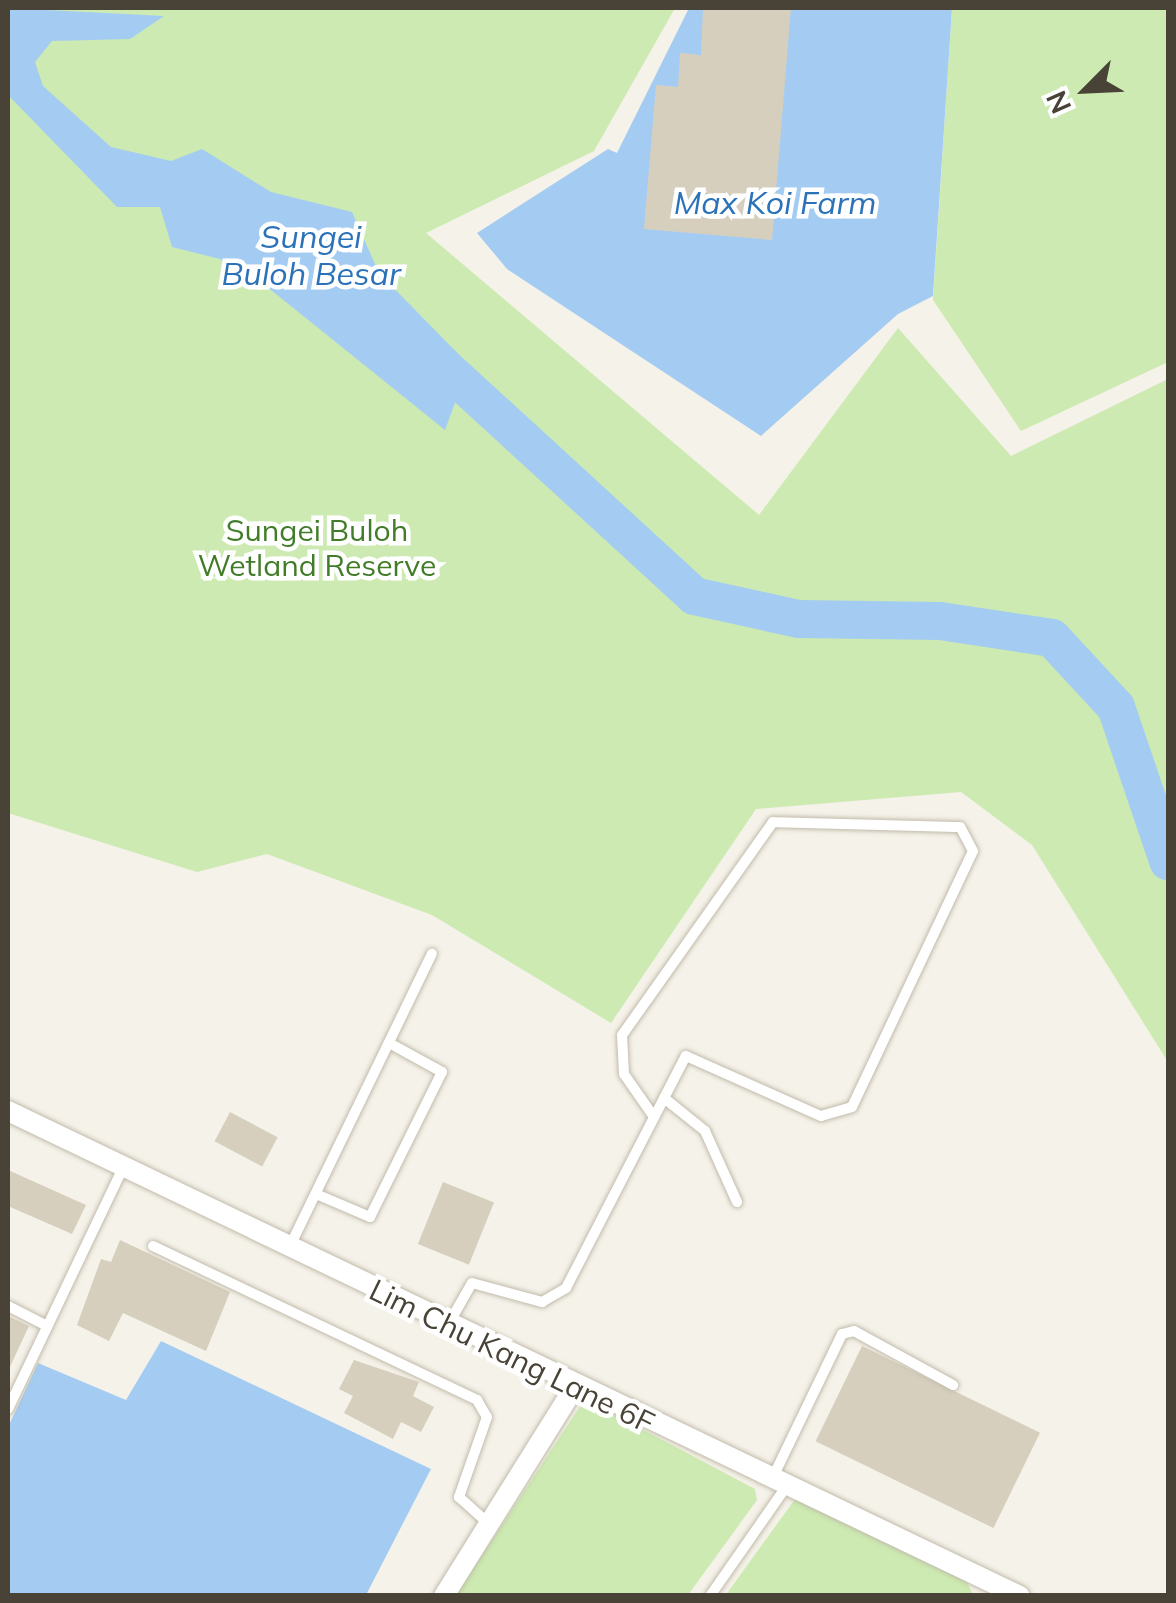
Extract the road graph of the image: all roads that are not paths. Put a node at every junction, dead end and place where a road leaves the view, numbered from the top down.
1 (432, 954) dead end
2 (389, 1043) junction
3 (664, 1098) junction
4 (8, 1112) edge
5 (654, 1116) junction
6 (124, 1166) junction
7 (316, 1194) junction
8 (737, 1202) dead end
9 (153, 1246) dead end
10 (290, 1248) junction
11 (8, 1306) edge
12 (47, 1326) junction
13 (447, 1326) junction
14 (575, 1386) junction
15 (952, 1386) dead end
16 (8, 1408) edge
17 (779, 1483) junction
18 (489, 1524) junction
19 (1010, 1593) edge
20 (444, 1596) edge
21 (710, 1596) edge

1 - 2 lane
2 - 7 lane
2 - 7 lane
3 - 5 lane
3 - 5 lane
3 - 8 lane
4 - 6 street, Lim Chu Kang Lane 6F
5 - 13 lane
6 - 10 street, Lim Chu Kang Lane 6F
6 - 12 lane
7 - 10 lane
9 - 18 lane
10 - 13 street, Lim Chu Kang Lane 6F
11 - 12 lane
12 - 16 lane
13 - 14 street, Lim Chu Kang Lane 6F
14 - 17 street, Lim Chu Kang Lane 6F
14 - 18 street
15 - 17 lane
17 - 19 street, Lim Chu Kang Lane 6F
17 - 21 lane
18 - 20 street

